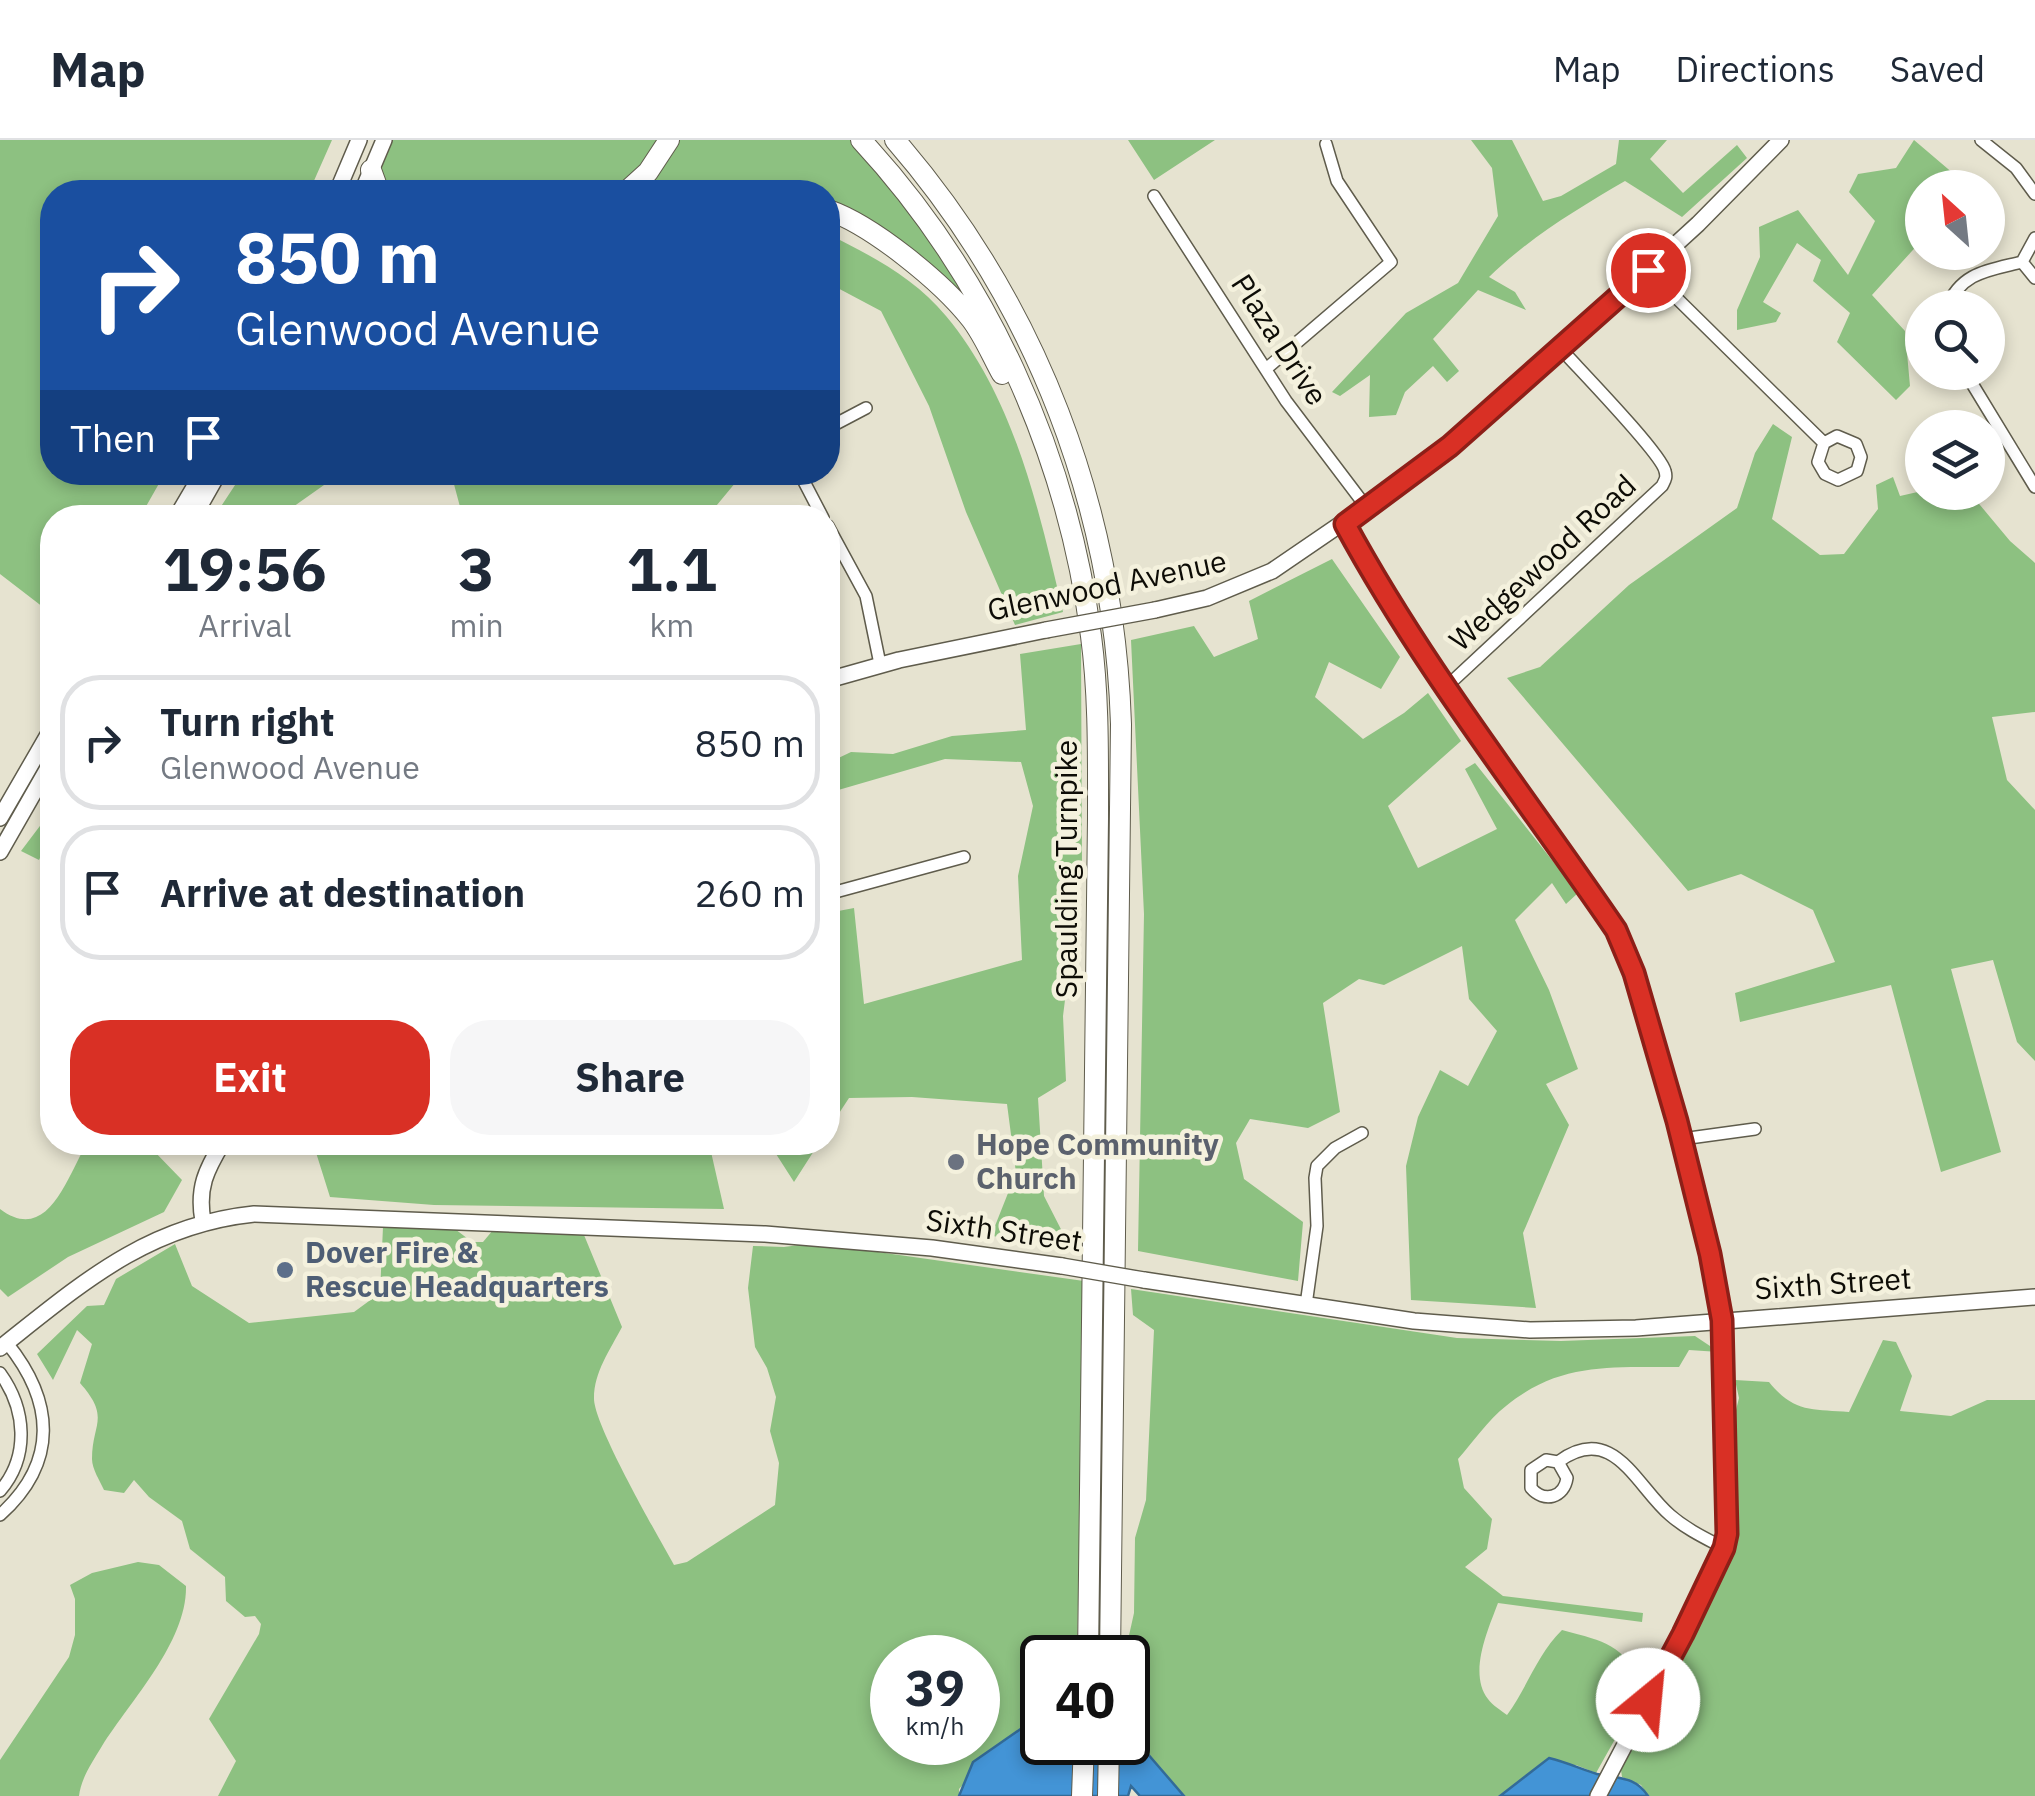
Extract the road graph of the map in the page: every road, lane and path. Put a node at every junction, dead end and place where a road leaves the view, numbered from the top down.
1 (359, 140) edge
2 (384, 140) edge
3 (669, 140) edge
4 (861, 140) edge
5 (895, 140) edge
6 (1781, 140) edge
7 (1981, 140) edge
8 (1326, 144) dead end
9 (372, 170) junction
10 (342, 180) edge
11 (367, 180) edge
12 (375, 180) edge
13 (639, 180) edge
14 (2035, 194) edge
15 (1154, 196) dead end
16 (840, 214) edge
17 (2035, 238) edge
18 (2022, 262) junction
19 (1648, 270) junction
20 (2035, 278) edge
21 (1956, 290) edge
22 (1560, 350) junction
23 (1266, 369) junction
24 (1976, 390) edge
25 (866, 408) dead end
26 (840, 422) edge
27 (1824, 443) dead end
28 (1058, 482) junction
29 (2035, 487) edge
30 (1368, 508) junction
31 (1345, 524) junction
32 (840, 546) edge
33 (880, 664) junction
34 (840, 676) edge
35 (1444, 689) junction
36 (40, 749) edge
37 (40, 782) edge
38 (0, 818) edge
39 (0, 852) edge
40 (964, 857) dead end
41 (840, 891) edge
42 (1754, 1129) dead end
43 (1362, 1133) dead end
44 (1682, 1139) junction
45 (215, 1155) edge
46 (203, 1221) junction
47 (2035, 1297) edge
48 (1306, 1305) junction
49 (1722, 1320) junction
50 (2, 1342) edge
51 (0, 1373) edge
52 (1558, 1462) dead end
53 (0, 1491) edge
54 (0, 1515) edge
55 (1724, 1548) junction
56 (1088, 1635) edge
57 (1110, 1635) edge
58 (1083, 1765) edge
59 (1109, 1765) edge
60 (1082, 1796) edge
61 (1108, 1796) edge
62 (1598, 1796) edge

1 - 10 street
2 - 9 street
3 - 13 highway
4 - 28 highway, Spaulding Turnpike
5 - 57 highway, Spaulding Turnpike
6 - 19 street, Glenwood Avenue
7 - 14 street
8 - 23 street
9 - 11 street
9 - 12 highway
15 - 23 street, Plaza Drive
16 - 28 highway
17 - 18 street
18 - 20 street
18 - 21 street
19 - 22 street, Glenwood Avenue
19 - 27 street
22 - 30 street, Glenwood Avenue
22 - 35 street, Wedgewood Road
23 - 30 street, Plaza Drive
24 - 29 street
25 - 26 street
28 - 56 highway, Spaulding Turnpike
30 - 31 street, Glenwood Avenue
31 - 33 street, Glenwood Avenue, bridge
31 - 35 street
32 - 33 street
33 - 34 street, Glenwood Avenue
35 - 44 street
36 - 38 street
37 - 39 street
40 - 41 street
42 - 44 street
43 - 48 street
44 - 49 street
45 - 46 street
46 - 48 street, Sixth Street, bridge
46 - 50 street, Sixth Street
47 - 49 street, Sixth Street
48 - 49 street, Sixth Street
49 - 55 street
50 - 54 street
51 - 53 street
52 - 55 street
55 - 62 street
58 - 60 highway
59 - 61 highway

